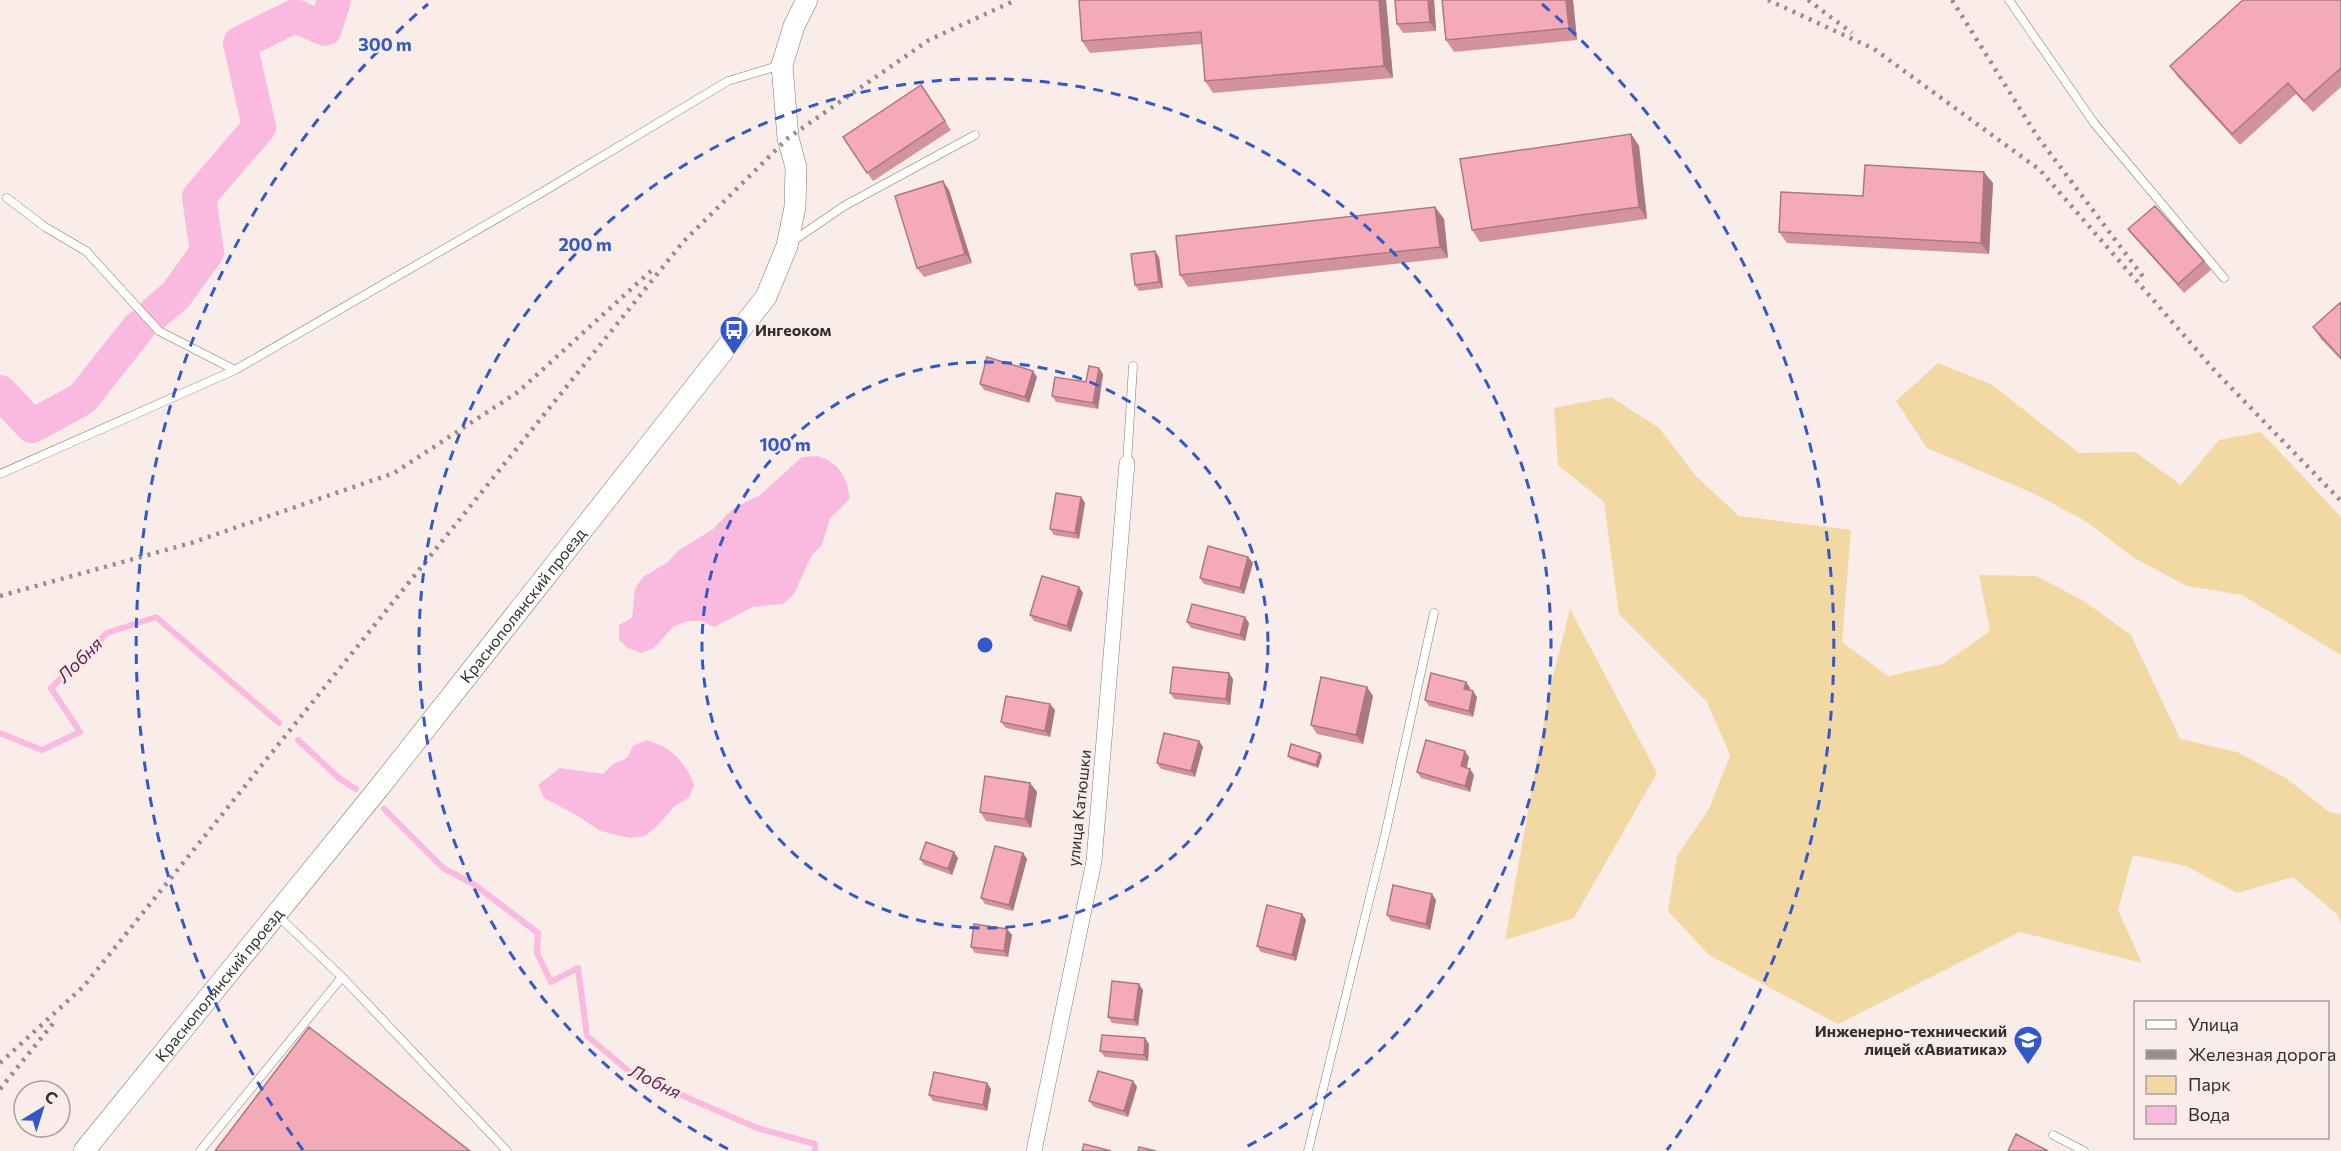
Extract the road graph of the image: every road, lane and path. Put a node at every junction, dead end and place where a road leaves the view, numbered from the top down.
1 (807, 0) edge
2 (2009, 0) edge
3 (782, 65) junction
4 (975, 135) dead end
5 (7, 198) dead end
6 (787, 246) junction
7 (2224, 278) dead end
8 (1133, 366) dead end
9 (235, 370) junction
10 (1127, 464) joint
11 (0, 474) edge
12 (1434, 613) dead end
13 (276, 914) junction
14 (342, 977) junction
15 (2053, 1135) dead end
16 (84, 1151) edge
17 (201, 1151) edge
18 (507, 1151) edge
19 (1034, 1151) edge
20 (1308, 1151) edge
21 (2084, 1151) edge

1 - 3 main road, Краснополянский проезд
2 - 7 lane
3 - 6 main road, Краснополянский проезд
3 - 9 lane
4 - 6 lane
5 - 9 lane
6 - 13 main road, Краснополянский проезд
8 - 10 lane
9 - 11 lane
10 - 19 street, улица Катюшки
12 - 20 lane
13 - 14 lane
13 - 16 main road, Краснополянский проезд
14 - 17 lane
14 - 18 lane
15 - 21 lane

